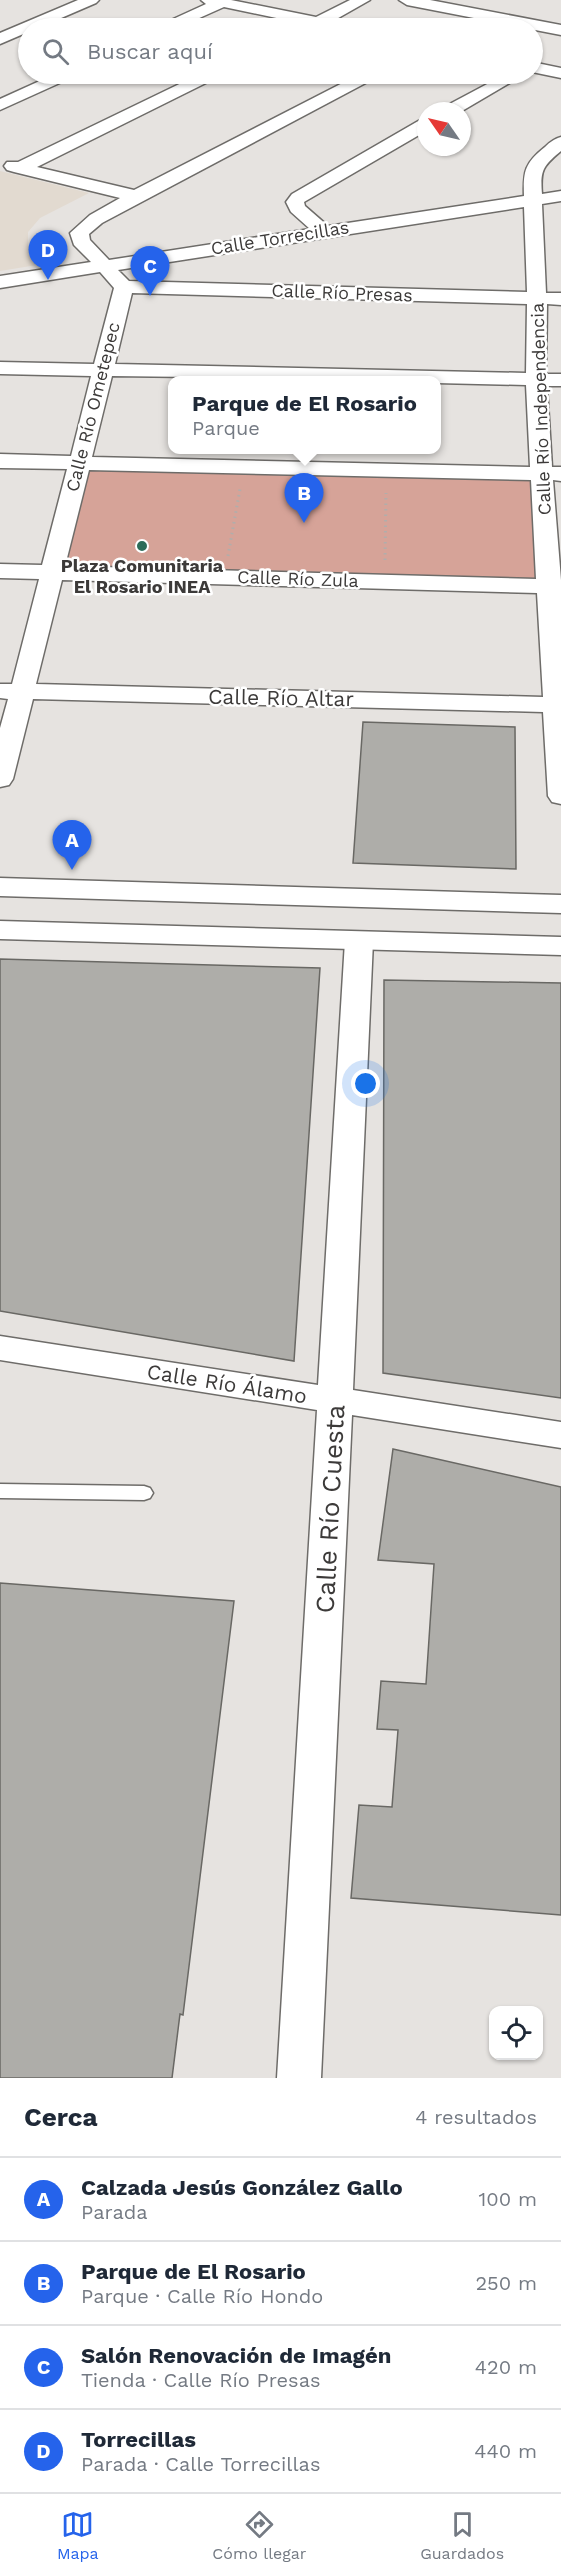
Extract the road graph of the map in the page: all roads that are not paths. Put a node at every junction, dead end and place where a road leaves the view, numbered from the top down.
1 (91, 0) edge
2 (362, 0) edge
3 (407, 0) edge
4 (472, 0) edge
5 (215, 1) edge
6 (453, 9) junction
7 (49, 18) edge
8 (184, 18) edge
9 (282, 18) edge
10 (325, 18) edge
11 (499, 18) edge
12 (543, 26) edge
13 (561, 30) edge
14 (18, 31) edge
15 (0, 39) edge
16 (543, 69) edge
17 (561, 73) edge
18 (45, 84) edge
19 (192, 84) edge
20 (352, 84) edge
21 (499, 84) edge
22 (466, 102) edge
23 (0, 105) edge
24 (417, 129) edge
25 (561, 142) edge
26 (0, 163) edge
27 (20, 168) junction
28 (136, 196) junction
29 (561, 196) edge
30 (533, 200) junction
31 (324, 232) junction
32 (103, 265) junction
33 (0, 282) edge
34 (124, 287) junction
35 (537, 298) junction
36 (561, 299) edge
37 (0, 369) edge
38 (102, 371) junction
39 (343, 376) edge
40 (441, 378) edge
41 (536, 380) junction
42 (561, 380) edge
43 (0, 461) edge
44 (79, 463) junction
45 (551, 474) edge
46 (0, 571) edge
47 (52, 573) junction
48 (555, 586) edge
49 (11, 691) edge
50 (558, 704) edge
51 (0, 779) edge
52 (561, 796) edge
53 (0, 887) edge
54 (561, 904) edge
55 (0, 930) edge
56 (359, 941) junction
57 (561, 946) edge
58 (0, 1348) edge
59 (336, 1400) junction
60 (561, 1435) edge
61 (0, 1491) edge
62 (144, 1493) dead end
63 (299, 2078) edge

1 - 7 street
2 - 10 street
3 - 6 street
4 - 6 street
5 - 8 street
5 - 9 street
6 - 11 street
12 - 13 street
14 - 15 street
16 - 17 street
18 - 23 street
19 - 27 street
20 - 28 street
21 - 22 street
24 - 31 street
25 - 30 street, Calle Río Independencia
26 - 27 street
27 - 28 street
28 - 32 street
29 - 30 street, Calle Torrecillas
30 - 31 street, Calle Torrecillas
30 - 35 street, Calle Río Independencia
31 - 32 street, Calle Torrecillas
32 - 33 street, Calle Torrecillas
32 - 34 street
34 - 35 street, Calle Río Presas
34 - 38 street, Calle Río Ometepec
35 - 36 street, Calle Río Presas
35 - 41 street, Calle Río Independencia
37 - 38 street
38 - 39 street
38 - 44 street, Calle Río Ometepec
40 - 41 street
41 - 42 street
41 - 45 street, Calle Río Independencia
43 - 44 street
44 - 45 street
44 - 47 street, Calle Río Ometepec
45 - 48 street, Calle Río Independencia
46 - 47 street, Calle Río Zula
47 - 48 street, Calle Río Zula
47 - 49 street, Calle Río Ometepec
48 - 50 street, Calle Río Independencia
49 - 50 street, Calle Río Altar
49 - 51 street, Calle Río Ometepec
50 - 52 street, Calle Río Independencia
53 - 54 main road
55 - 56 main road
56 - 57 main road
56 - 59 street, Calle Río Cuesta
58 - 59 street, Calle Río Álamo
59 - 60 street, Calle Río Álamo
59 - 63 street, Calle Río Cuesta
61 - 62 lane

